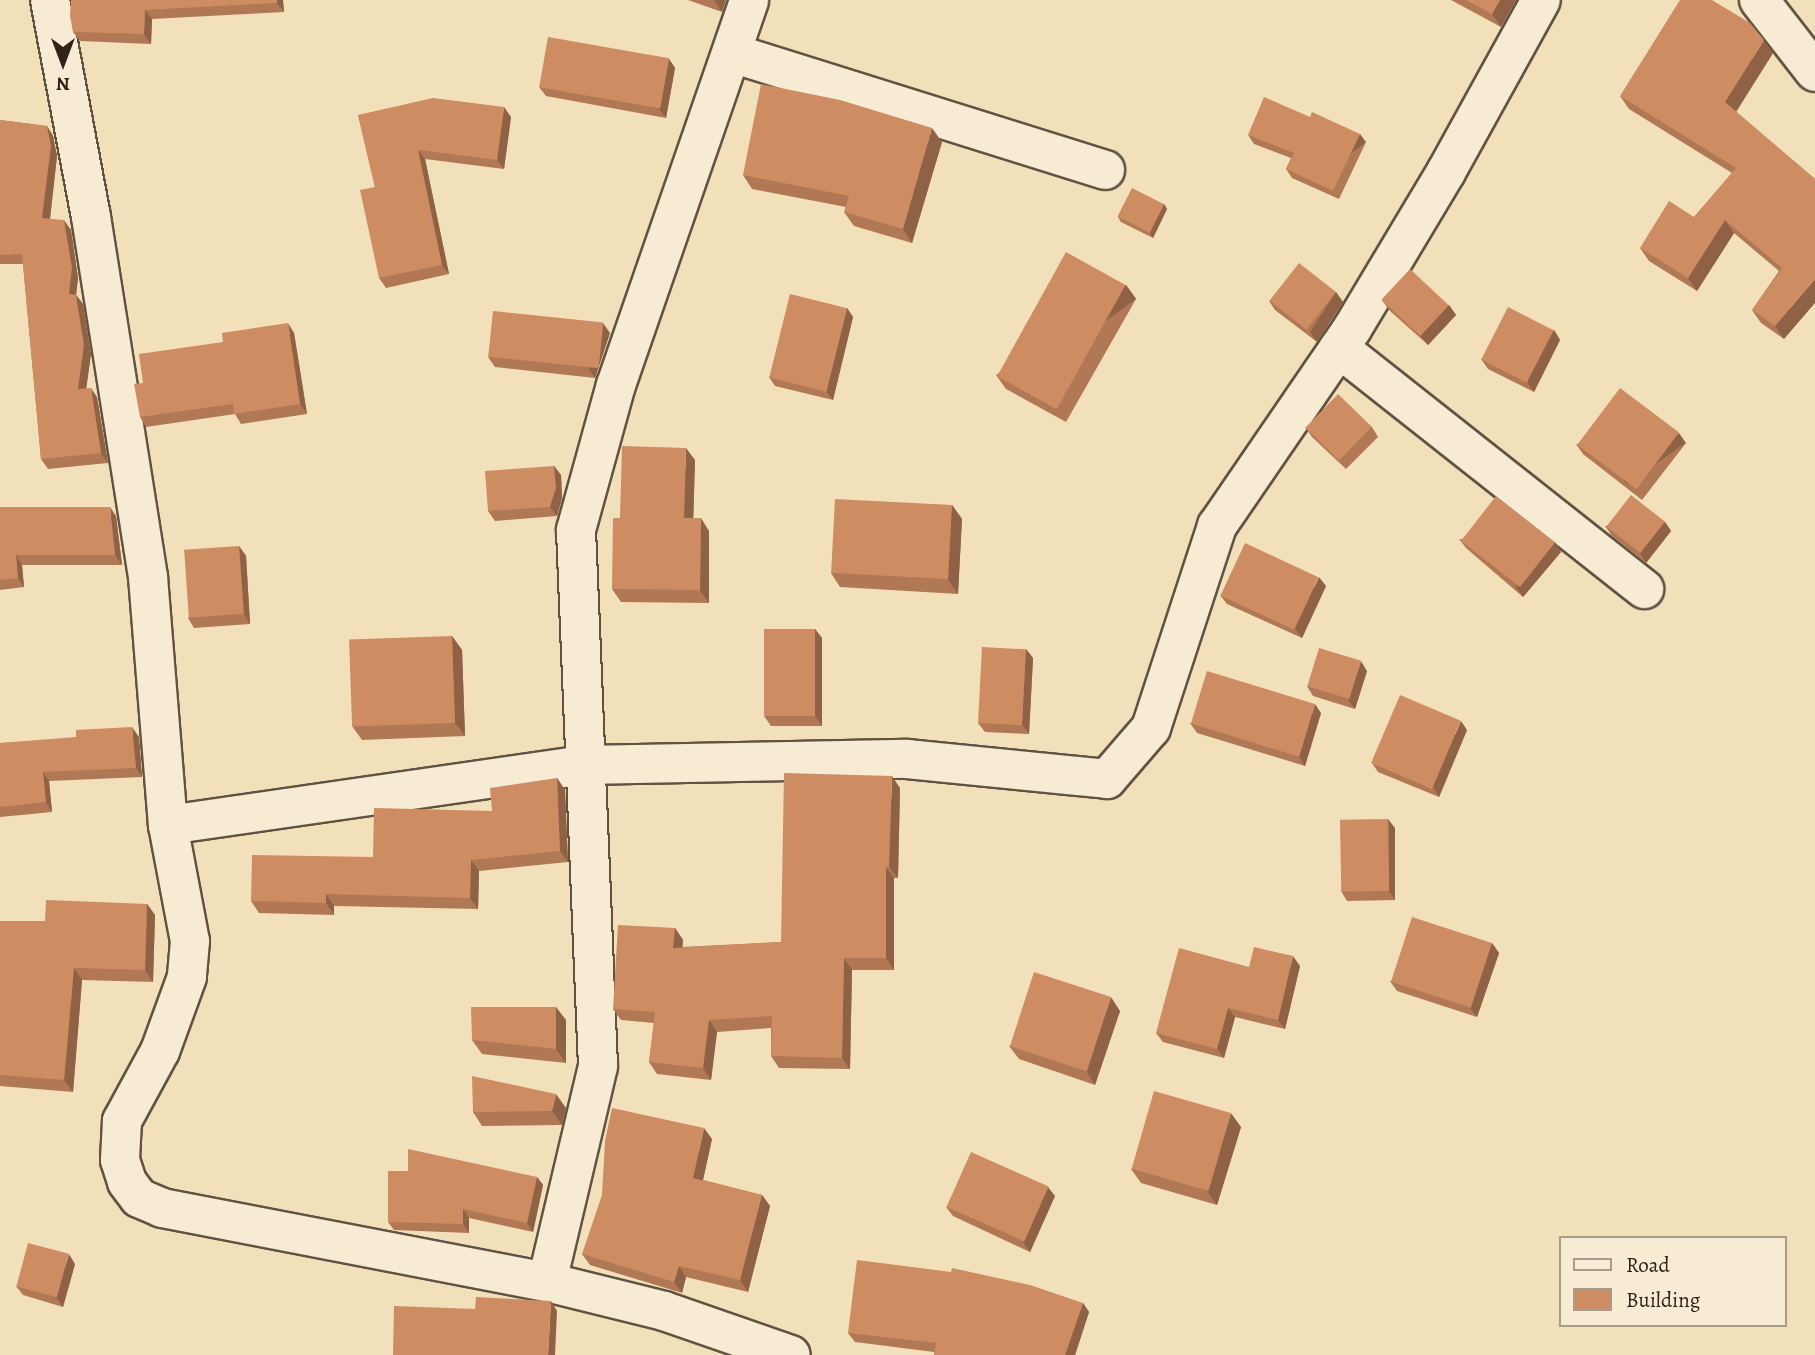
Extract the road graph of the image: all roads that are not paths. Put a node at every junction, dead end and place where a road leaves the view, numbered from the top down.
1 (50, 0) edge
2 (749, 0) edge
3 (1541, 0) edge
4 (1777, 9) edge
5 (732, 53) junction
6 (1815, 72) edge
7 (1105, 170) dead end
8 (1339, 348) junction
9 (1644, 589) dead end
10 (584, 765) junction
11 (168, 825) junction
12 (547, 1282) junction
13 (791, 1355) edge

1 - 11 street
2 - 5 street
3 - 8 street
4 - 6 street
5 - 7 street
5 - 10 street
8 - 9 street
8 - 10 street
10 - 11 street
10 - 12 street
11 - 12 street
12 - 13 street

